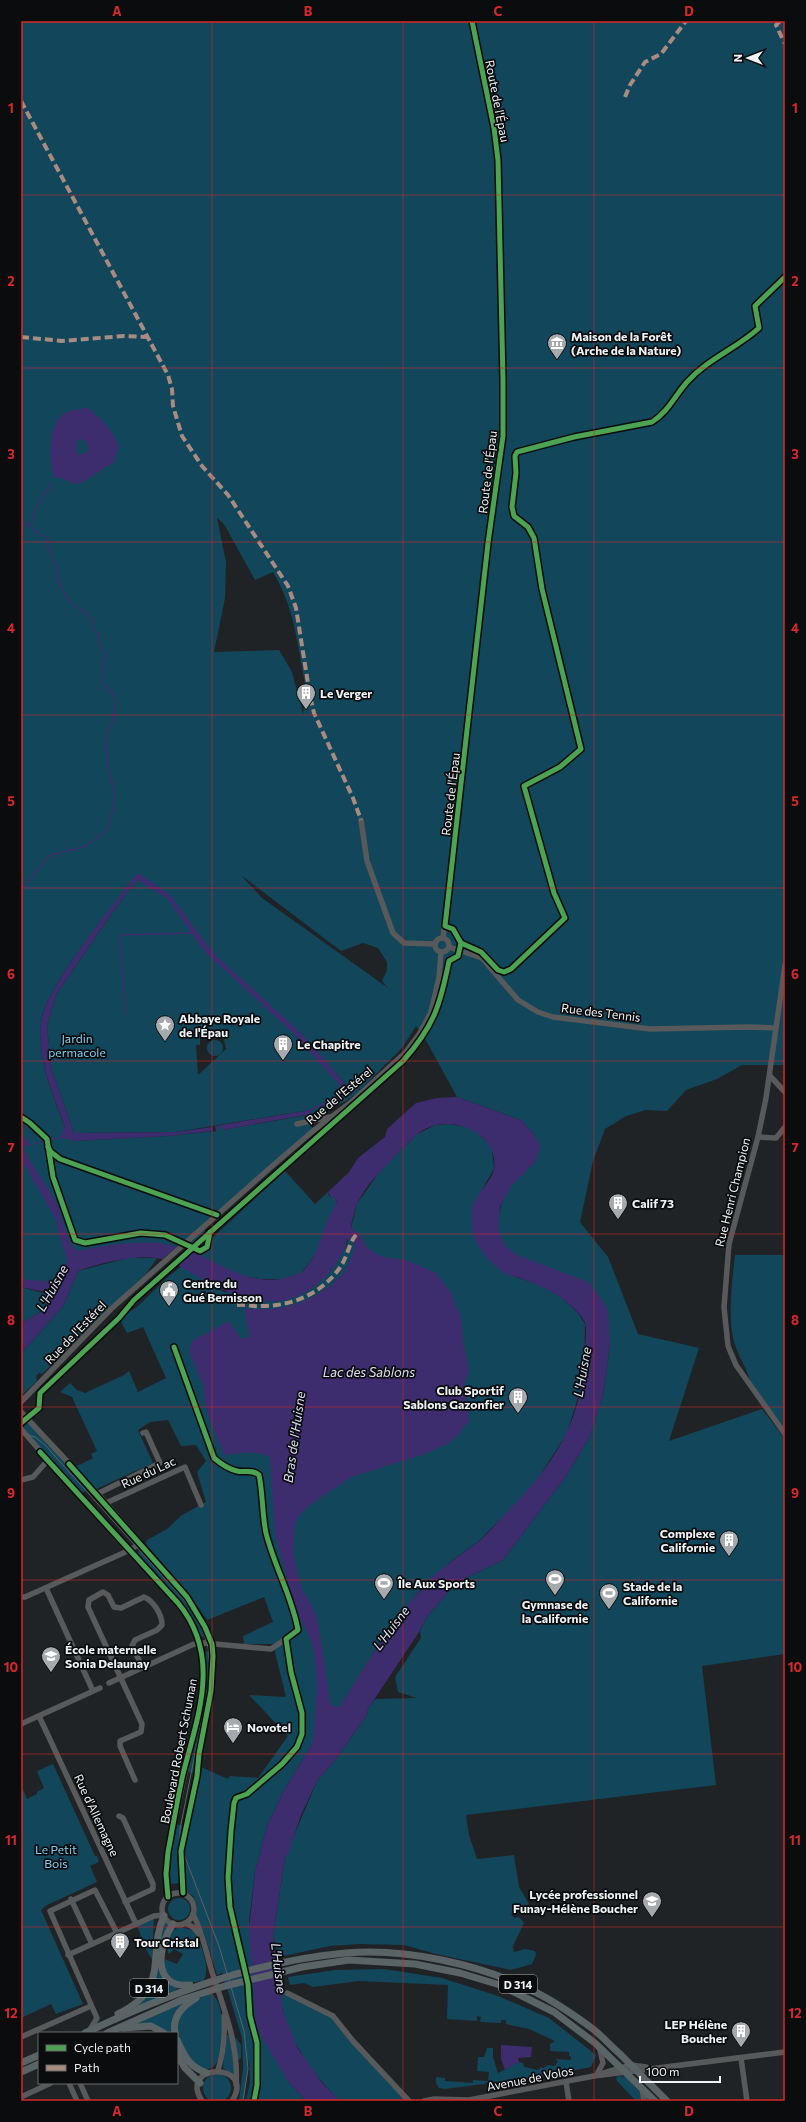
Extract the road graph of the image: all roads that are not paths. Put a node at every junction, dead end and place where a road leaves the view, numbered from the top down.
1 (472, 21) edge
2 (361, 820) dead end
3 (444, 938) junction
4 (435, 944) junction
5 (449, 947) junction
6 (441, 952) junction
7 (785, 965) edge
8 (778, 1017) junction
9 (785, 1019) edge
10 (776, 1028) junction
11 (770, 1076) junction
12 (783, 1089) edge
13 (767, 1091) junction
14 (332, 1117) junction
15 (297, 1124) dead end
16 (785, 1127) edge
17 (758, 1137) junction
18 (21, 1402) edge
19 (21, 1412) edge
20 (21, 1429) edge
21 (143, 1433) dead end
22 (785, 1434) edge
23 (48, 1460) junction
24 (21, 1480) edge
25 (97, 1494) junction
26 (106, 1504) junction
27 (201, 1505) dead end
28 (139, 1544) junction
29 (130, 1550) junction
30 (46, 1588) junction
31 (21, 1597) edge
32 (286, 1639) dead end
33 (200, 1643) junction
34 (212, 1644) junction
35 (142, 1668) junction
36 (121, 1678) junction
37 (109, 1683) dead end
38 (100, 1688) dead end
39 (93, 1691) junction
40 (39, 1716) junction
41 (21, 1724) edge
42 (135, 1780) dead end
43 (119, 1816) dead end
44 (183, 1893) junction
45 (168, 1897) junction
46 (71, 1900) junction
47 (125, 1902) junction
48 (162, 1907) junction
49 (193, 1914) junction
50 (156, 1915) junction
51 (164, 1915) junction
52 (185, 1923) junction
53 (136, 1924) junction
54 (173, 1924) junction
55 (117, 1933) junction
56 (92, 1944) junction
57 (205, 1944) junction
58 (68, 1955) junction
59 (301, 1963) junction
60 (202, 1984) junction
61 (204, 1992) junction
62 (287, 1993) dead end
63 (91, 2006) junction
64 (223, 2006) junction
65 (115, 2030) junction
66 (87, 2032) edge
67 (110, 2032) edge
68 (162, 2032) edge
69 (175, 2032) edge
70 (21, 2037) edge
71 (178, 2042) edge
72 (595, 2043) junction
73 (785, 2052) edge
74 (38, 2056) edge
75 (178, 2056) edge
76 (741, 2058) junction
77 (21, 2064) edge
78 (38, 2064) edge
79 (631, 2065) junction
80 (652, 2068) junction
81 (218, 2070) junction
82 (623, 2070) junction
83 (637, 2071) junction
84 (21, 2072) edge
85 (207, 2073) junction
86 (594, 2076) junction
87 (646, 2080) junction
88 (566, 2082) junction
89 (199, 2083) junction
90 (49, 2084) edge
91 (69, 2084) edge
92 (80, 2084) edge
93 (236, 2085) junction
94 (641, 2087) junction
95 (21, 2097) edge
96 (484, 2099) edge
97 (468, 2100) edge
98 (77, 2101) edge
99 (88, 2101) edge
100 (202, 2101) edge
101 (232, 2101) edge
102 (409, 2101) edge
103 (424, 2101) edge
104 (569, 2101) edge
105 (644, 2101) edge
106 (655, 2101) edge
107 (667, 2101) edge
108 (747, 2101) edge

1 - 3 street, Route de l'Épau
2 - 4 street
3 - 4 street
3 - 5 street
4 - 6 street
5 - 6 street
5 - 10 street, Rue des Tennis
6 - 14 street, Rue de l'Estérel
7 - 8 street, Rue Henri Champion
8 - 9 street
8 - 10 street, Rue Henri Champion
10 - 11 street, Rue Henri Champion
11 - 12 street
11 - 13 street, Rue Henri Champion
12 - 13 street
13 - 17 street, Rue Henri Champion
14 - 15 street
14 - 18 street, Rue de l'Estérel
16 - 17 street
17 - 22 street, Rue Henri Champion
19 - 25 street, Boulevard Robert Schuman
20 - 23 street, Boulevard Robert Schuman
21 - 25 street, Rue du Lac
23 - 24 street
23 - 29 street, Boulevard Robert Schuman
25 - 26 street, Boulevard Robert Schuman
26 - 27 street, Rue du Lac
26 - 28 street, Boulevard Robert Schuman
28 - 29 street
28 - 34 street, Boulevard Robert Schuman
29 - 30 street
29 - 33 street, Boulevard Robert Schuman
30 - 31 street
30 - 39 street
32 - 34 street
33 - 34 street
33 - 35 street
33 - 45 street, Boulevard Robert Schuman
34 - 44 street, Boulevard Robert Schuman
35 - 36 street
35 - 36 street
36 - 37 street
36 - 42 street
38 - 39 street
39 - 40 street
40 - 41 street
40 - 47 street, Rue d'Allemagne
43 - 47 street
44 - 45 street
44 - 49 street
45 - 48 street
46 - 55 street
46 - 56 street
46 - 58 street
47 - 53 street, Rue d'Allemagne
48 - 50 street
48 - 51 street
49 - 52 street
49 - 57 street
50 - 51 street
50 - 53 street
51 - 54 street
51 - 66 main road, D 314
52 - 54 street
52 - 57 street
53 - 55 street
54 - 60 main road
55 - 56 street
56 - 58 street
57 - 64 street
58 - 63 street
59 - 60 main road, D 314
59 - 61 main road, D 314
59 - 72 main road, D 314
59 - 79 main road, D 314
60 - 66 main road, D 314
61 - 65 main road, D 314
61 - 69 main road, D 314
62 - 102 street
63 - 66 street
63 - 70 street
64 - 81 street
64 - 93 street
65 - 67 main road, D 314
65 - 68 main road
71 - 85 main road
72 - 82 main road, D 314
72 - 86 street
73 - 76 street
74 - 77 main road
75 - 89 main road
76 - 80 street
76 - 108 street
78 - 84 main road
79 - 80 street, Avenue de Volos
79 - 82 street, Avenue de Volos
79 - 83 main road, D 314
80 - 83 street, Avenue de Volos
81 - 85 street
81 - 93 street
82 - 83 street, Avenue de Volos
82 - 86 street, Avenue de Volos
82 - 94 main road, D 314
83 - 87 main road, D 314
85 - 89 street
86 - 88 street, Avenue de Volos
87 - 94 main road
87 - 107 main road, D 314
88 - 96 street, Avenue de Volos
88 - 104 street
89 - 100 street
90 - 95 street
91 - 98 street
92 - 99 street
93 - 101 street
94 - 105 street
94 - 106 main road, D 314
96 - 97 street, Avenue de Volos
97 - 103 street, Avenue de Volos

